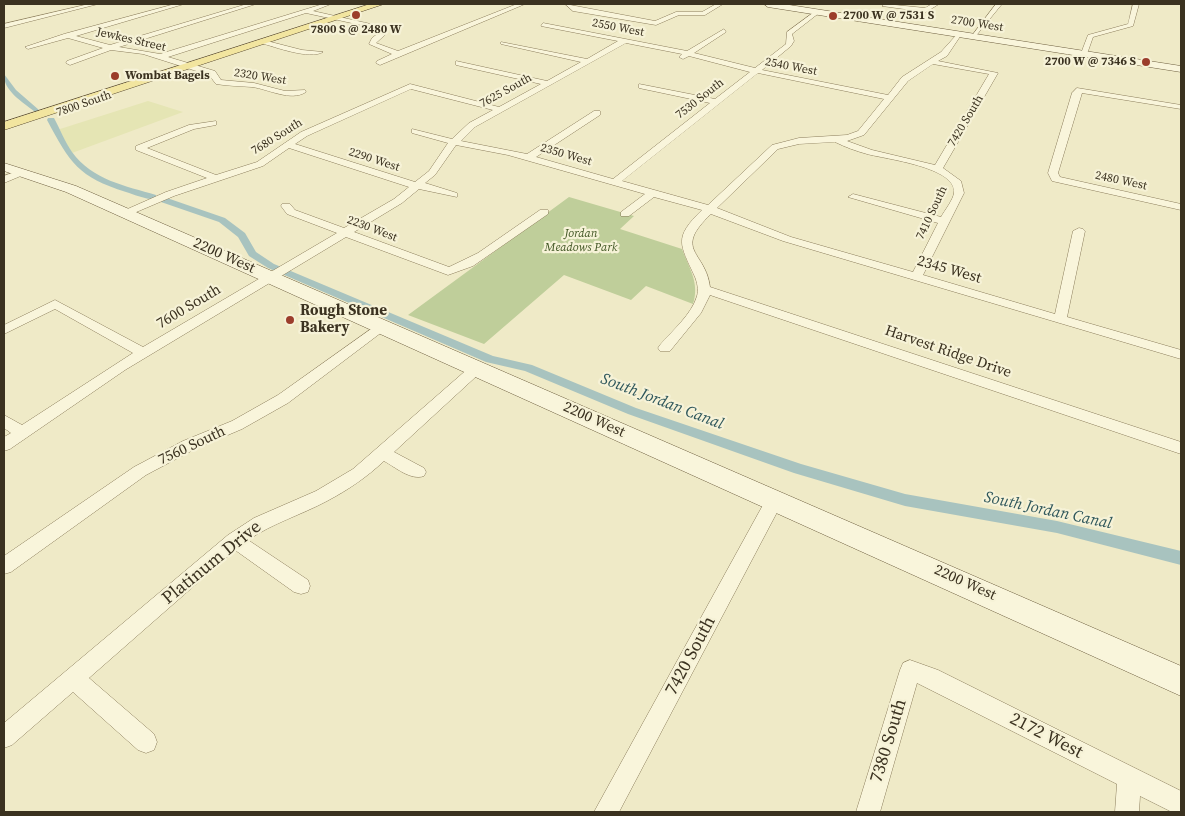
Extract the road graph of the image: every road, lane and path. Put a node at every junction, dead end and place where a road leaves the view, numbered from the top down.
1 (94, 4) edge
2 (181, 4) edge
3 (252, 4) edge
4 (328, 4) edge
5 (379, 4) edge
6 (522, 4) edge
7 (568, 4) edge
8 (720, 4) edge
9 (768, 4) edge
10 (936, 4) edge
11 (998, 4) edge
12 (1136, 4) edge
13 (884, 5) edge
14 (620, 8) dead end
15 (817, 9) edge
16 (305, 11) junction
17 (608, 16) junction
18 (470, 17) dead end
19 (336, 18) junction
20 (483, 20) junction
21 (874, 20) junction
22 (543, 25) dead end
23 (4, 26) edge
24 (724, 31) dead end
25 (959, 34) junction
26 (66, 35) junction
27 (973, 36) junction
28 (624, 41) junction
29 (263, 42) junction
30 (503, 42) dead end
31 (28, 47) dead end
32 (111, 48) junction
33 (319, 52) dead end
34 (399, 54) junction
35 (688, 54) junction
36 (1083, 54) junction
37 (159, 57) junction
38 (679, 60) dead end
39 (588, 61) junction
40 (459, 62) dead end
41 (932, 62) junction
42 (70, 63) dead end
43 (380, 64) dead end
44 (191, 66) junction
45 (1181, 69) edge
46 (756, 71) junction
47 (547, 83) junction
48 (642, 86) dead end
49 (302, 92) dead end
50 (890, 98) junction
51 (716, 102) junction
52 (1181, 107) edge
53 (499, 109) junction
54 (597, 113) dead end
55 (213, 123) dead end
56 (4, 126) edge
57 (415, 130) dead end
58 (4, 131) edge
59 (838, 140) junction
60 (454, 142) junction
61 (288, 145) junction
62 (529, 158) junction
63 (937, 169) junction
64 (9, 173) edge
65 (217, 179) junction
66 (614, 182) junction
67 (419, 186) junction
68 (652, 193) junction
69 (453, 194) dead end
70 (853, 197) dead end
71 (286, 206) dead end
72 (1181, 207) edge
73 (709, 210) junction
74 (544, 212) dead end
75 (127, 213) junction
76 (625, 214) dead end
77 (945, 221) junction
78 (1079, 230) dead end
79 (345, 233) junction
80 (278, 273) junction
81 (916, 277) junction
82 (704, 289) junction
83 (1060, 319) junction
84 (381, 326) junction
85 (4, 330) edge
86 (665, 348) dead end
87 (143, 354) junction
88 (1181, 355) edge
89 (476, 369) junction
90 (4, 420) edge
91 (22, 433) junction
92 (4, 445) edge
93 (1181, 448) edge
94 (382, 453) junction
95 (418, 472) dead end
96 (775, 500) junction
97 (234, 540) junction
98 (4, 566) edge
99 (301, 586) dead end
100 (910, 670) joint
101 (73, 678) junction
102 (1181, 681) edge
103 (4, 737) edge
104 (146, 742) dead end
105 (1129, 778) junction
106 (1181, 804) edge
107 (606, 812) edge
108 (868, 812) edge
109 (1127, 812) edge

1 - 23 street
2 - 26 street
3 - 32 street
4 - 16 street
5 - 19 main road, 7800 South
6 - 20 street
7 - 17 street
8 - 17 street
9 - 15 street, 2700 West
10 - 13 street
11 - 27 street
12 - 36 street
13 - 21 street
14 - 17 street
15 - 21 street, 2700 West
15 - 46 street, 7530 South
16 - 19 street
16 - 37 street
18 - 20 street
19 - 29 main road, 7800 South
19 - 34 street
20 - 34 street
21 - 25 street, 2700 West
22 - 28 street, 2550 West
24 - 35 street
25 - 27 street, 2700 West
25 - 41 street
26 - 31 street
26 - 32 street, Jewkes Street
27 - 36 street, 2700 West
28 - 35 street, 2550 West
28 - 39 street, 7625 South
29 - 33 street
29 - 44 main road, 7800 South
30 - 39 street
32 - 37 street, Jewkes Street
32 - 42 street
34 - 43 street
35 - 38 street
35 - 46 street, 2540 West
36 - 45 street, 2700 West
37 - 44 street, Jewkes Street
39 - 47 street, 7625 South
40 - 47 street
41 - 50 street
41 - 63 street, 7420 South
44 - 49 street, 2320 West
44 - 56 main road, 7800 South
44 - 58 main road, 7800 South
46 - 50 street, 2540 West
46 - 51 street, 7530 South
47 - 53 street, 7625 South
48 - 51 street
50 - 59 street
51 - 66 street, 7530 South
52 - 72 street, 2480 West
53 - 60 street, 7625 South
53 - 61 street, 7680 South
54 - 62 street
55 - 65 street
57 - 60 street, 2350 West
59 - 63 street
59 - 73 street
60 - 62 street, 2350 West
60 - 67 street, 7625 South
61 - 65 street, 7680 South
61 - 67 street, 2290 West
62 - 66 street, 2350 West
63 - 77 street, 7410 South
64 - 75 street, 2200 West
65 - 75 street, 7680 South
66 - 68 street, 2350 West
67 - 69 street, 2290 West
67 - 79 street, 7600 South
68 - 73 street, 2350 West
68 - 76 street
70 - 77 street
71 - 79 street, 2230 West
73 - 81 street, 2345 West
73 - 82 street
74 - 79 street, 2230 West
75 - 80 street, 2200 West
77 - 81 street, 7410 South
78 - 83 street
79 - 80 street, 7600 South
80 - 84 street, 2200 West
80 - 87 street, 7600 South
81 - 83 street, 2345 West
82 - 86 street
82 - 93 street, Harvest Ridge Drive
83 - 88 street, 2345 West
84 - 89 street, 2200 West
84 - 98 street, 7560 South
85 - 87 street
87 - 91 street, 7600 South
89 - 94 street, Platinum Drive
89 - 96 street, 2200 West
90 - 91 street
91 - 92 street, 7600 South
94 - 95 street
94 - 97 street, Platinum Drive
96 - 102 street, 2200 West
96 - 107 street, 7420 South
97 - 99 street
97 - 101 street, Platinum Drive
100 - 105 street, 2172 West
100 - 108 street, 7380 South
101 - 103 street, Platinum Drive
101 - 104 street
105 - 106 street, 2172 West
105 - 109 street

